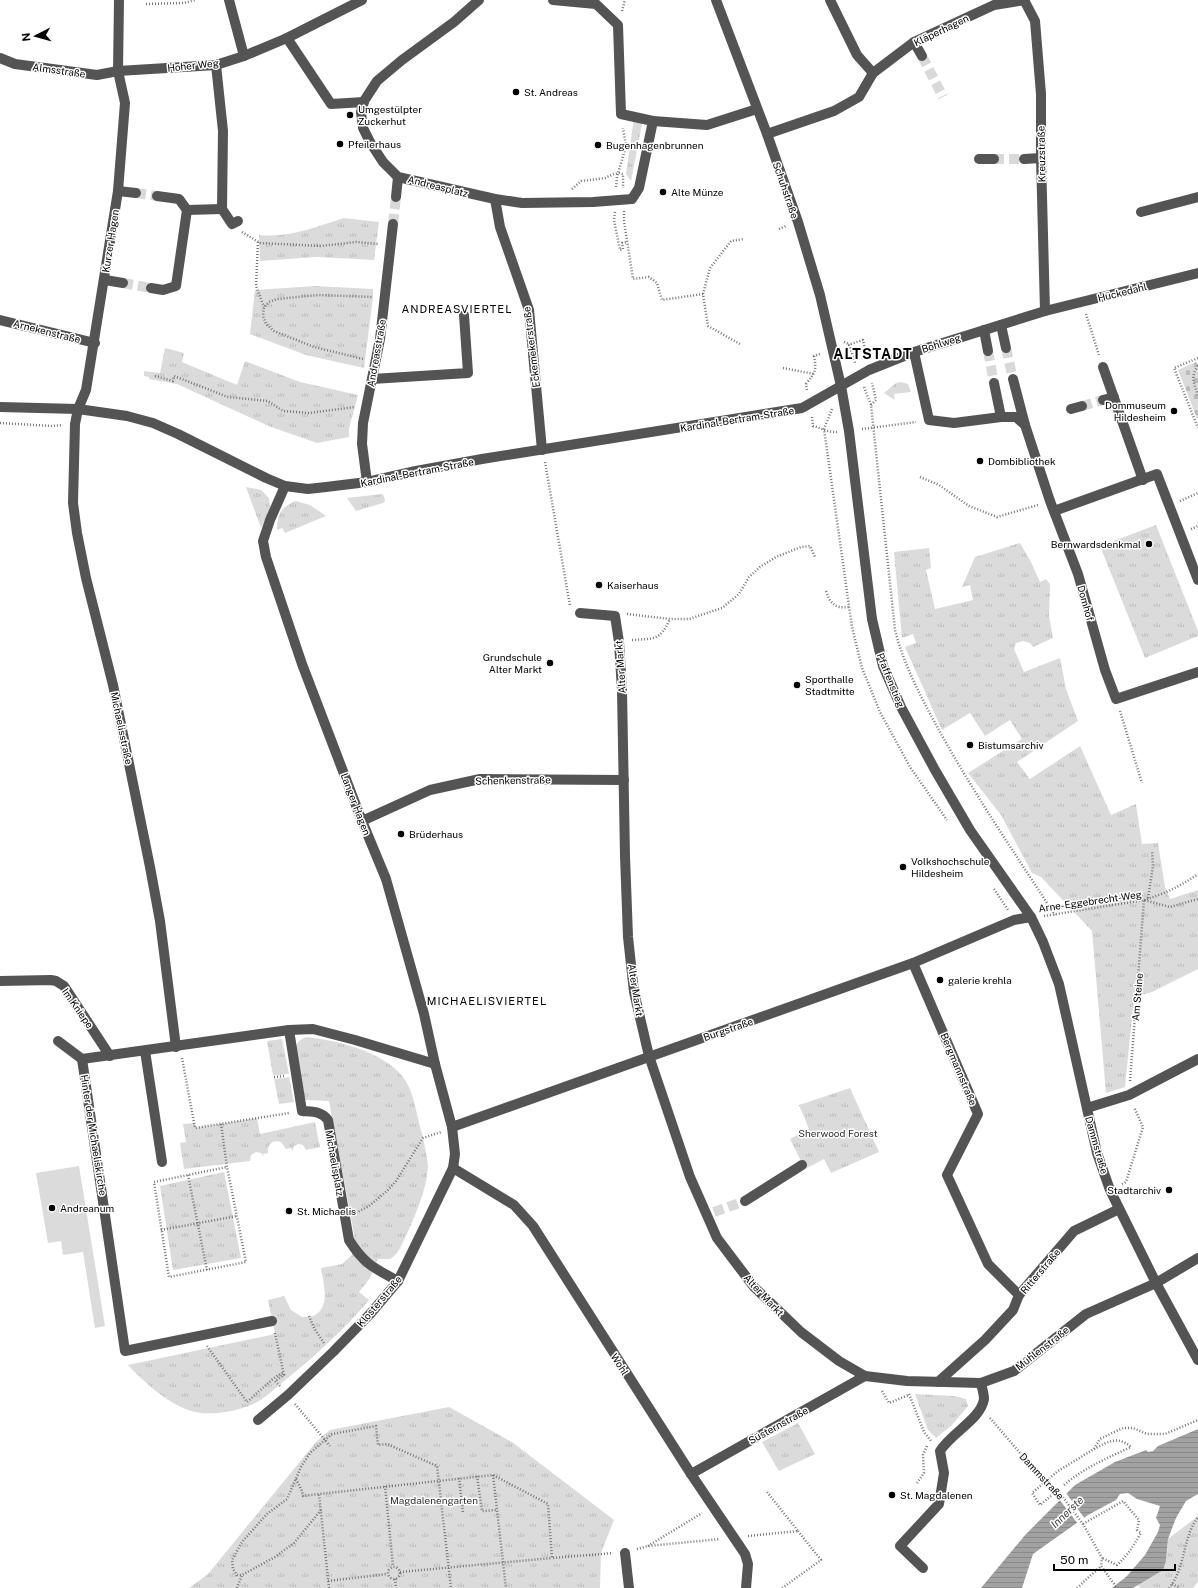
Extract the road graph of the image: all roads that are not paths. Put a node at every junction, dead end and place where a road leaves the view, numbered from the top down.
1 (119, 0) edge
2 (229, 0) edge
3 (362, 0) edge
4 (479, 0) edge
5 (553, 0) edge
6 (716, 0) edge
7 (830, 0) edge
8 (1024, 0) edge
9 (287, 38) junction
10 (914, 42) junction
11 (244, 56) junction
12 (922, 56) tunnel mouth
13 (0, 58) edge
14 (216, 65) junction
15 (118, 72) junction
16 (873, 73) junction
17 (364, 102) junction
18 (758, 109) junction
19 (653, 121) junction
20 (767, 134) junction
21 (1024, 158) tunnel mouth
22 (1041, 158) junction
23 (979, 159) dead end
24 (994, 159) tunnel mouth
25 (398, 177) junction
26 (118, 191) junction
27 (136, 193) tunnel mouth
28 (157, 196) tunnel mouth
29 (396, 197) tunnel mouth
30 (1198, 197) edge
31 (495, 199) junction
32 (222, 209) junction
33 (187, 210) junction
34 (1141, 212) dead end
35 (235, 223) road end
36 (392, 226) tunnel mouth
37 (1198, 273) edge
38 (105, 280) junction
39 (124, 283) tunnel mouth
40 (151, 288) tunnel mouth
41 (1045, 312) junction
42 (464, 316) dead end
43 (0, 320) edge
44 (1001, 325) junction
45 (984, 330) junction
46 (94, 343) junction
47 (1006, 348) tunnel mouth
48 (988, 351) tunnel mouth
49 (914, 352) junction
50 (1103, 367) dead end
51 (372, 379) junction
52 (1014, 379) tunnel mouth
53 (994, 383) tunnel mouth
54 (841, 386) junction
55 (1114, 397) junction
56 (1103, 400) tunnel mouth
57 (1082, 406) tunnel mouth
58 (0, 407) edge
59 (1071, 409) dead end
60 (78, 410) junction
61 (1001, 417) junction
62 (1025, 425) junction
63 (542, 450) junction
64 (1143, 480) junction
65 (367, 482) junction
66 (285, 486) junction
67 (1052, 506) junction
68 (1198, 580) edge
69 (580, 614) road end
70 (1198, 672) edge
71 (624, 780) junction
72 (362, 821) junction
73 (1031, 917) junction
74 (913, 963) junction
75 (0, 981) edge
76 (289, 1030) junction
77 (58, 1041) dead end
78 (144, 1051) junction
79 (178, 1051) junction
80 (110, 1056) junction
81 (649, 1056) junction
82 (82, 1059) junction
83 (1198, 1059) edge
84 (435, 1064) junction
85 (1087, 1108) junction
86 (452, 1127) junction
87 (162, 1162) dead end
88 (802, 1165) dead end
89 (453, 1168) junction
90 (745, 1201) tunnel mouth
91 (1119, 1209) junction
92 (1198, 1258) edge
93 (398, 1281) junction
94 (1156, 1283) junction
95 (1019, 1295) junction
96 (272, 1321) road end
97 (1198, 1360) edge
98 (870, 1377) junction
99 (938, 1382) junction
100 (981, 1383) junction
101 (258, 1420) dead end
102 (691, 1474) junction
103 (625, 1553) road end
104 (923, 1568) dead end
105 (629, 1588) edge
106 (746, 1588) edge

1 - 15 street, Kurzer Hagen
2 - 11 street
3 - 9 street, Hoher Weg
4 - 17 street, Andreasplatz
5 - 19 street
6 - 18 street, Schuhstraße
7 - 16 street
8 - 10 street, Kläperhagen
8 - 22 street, Kreuzstraße
9 - 11 street, Hoher Weg
9 - 17 street
10 - 12 street
10 - 16 street, Kläperhagen
11 - 14 street, Hoher Weg
13 - 15 street, Almsstraße
14 - 15 street, Hoher Weg
14 - 32 street
15 - 26 street, Kurzer Hagen
16 - 20 street, Kläperhagen
17 - 25 street, Andreasplatz
18 - 19 street
18 - 20 street, Schuhstraße
19 - 31 street, Andreasplatz
20 - 54 street, Schuhstraße
21 - 22 street
22 - 41 street, Kreuzstraße
23 - 24 street
25 - 29 street
25 - 31 street, Andreasplatz
26 - 27 street
26 - 38 street, Kurzer Hagen
28 - 33 street
30 - 34 street
31 - 63 street, Eckemekerstraße
32 - 33 street
32 - 35 street
33 - 40 street
36 - 51 street, Andreasstraße
37 - 41 street, Hückedahl
38 - 39 street
38 - 46 street, Kurzer Hagen
41 - 44 street, Bohlweg
42 - 51 street
43 - 46 street, Arnekenstraße
44 - 45 street, Bohlweg
44 - 47 street
45 - 48 street
45 - 49 street, Bohlweg
46 - 60 street, Kurzer Hagen
49 - 54 street, Bohlweg
49 - 61 street
50 - 55 street
51 - 65 street, Andreasstraße
52 - 62 street, Domhof
53 - 61 street
54 - 63 street, Kardinal-Bertram-Straße
54 - 73 street, Pfaffenstieg
55 - 56 street
55 - 64 street
57 - 59 street
58 - 60 street, Kardinal-Bertram-Straße
60 - 66 street, Kardinal-Bertram-Straße
60 - 79 street, Michaelisstraße
61 - 62 street
62 - 67 street, Domhof
63 - 65 street, Kardinal-Bertram-Straße
64 - 67 street
64 - 68 street
65 - 66 street, Kardinal-Bertram-Straße
66 - 72 street, Langer Hagen
67 - 70 street, Domhof
69 - 71 street, Alter Markt
71 - 72 street, Schenkenstraße
71 - 81 street, Alter Markt
72 - 84 street, Langer Hagen
73 - 74 street, Burgstraße
73 - 85 street, Dammstraße
74 - 81 street, Burgstraße
74 - 95 street, Bergmannstraße
75 - 80 street, Im Kniepe
76 - 79 street
76 - 84 street
76 - 93 street, Michaelisplatz
77 - 82 street
78 - 79 street
78 - 80 street
78 - 87 street
80 - 82 street
81 - 86 street, Burgstraße
81 - 98 street, Alter Markt
82 - 96 street, Hinter der Michaeliskirche
83 - 85 street
84 - 86 street, Langer Hagen
85 - 91 street, Dammstraße
86 - 89 street, Klosterstraße
88 - 90 street
89 - 93 street, Klosterstraße
89 - 102 street, Wohl
91 - 94 street, Dammstraße
91 - 95 street, Ritterstraße
92 - 94 street, Mühlenstraße
93 - 101 street, Klosterstraße
94 - 97 street, Dammstraße
94 - 100 street, Mühlenstraße
95 - 99 street, Ritterstraße
98 - 99 street, Alter Markt
98 - 102 street, Süsternstraße
99 - 100 street, Alter Markt
100 - 104 street
102 - 106 street, Wohl
103 - 105 street

